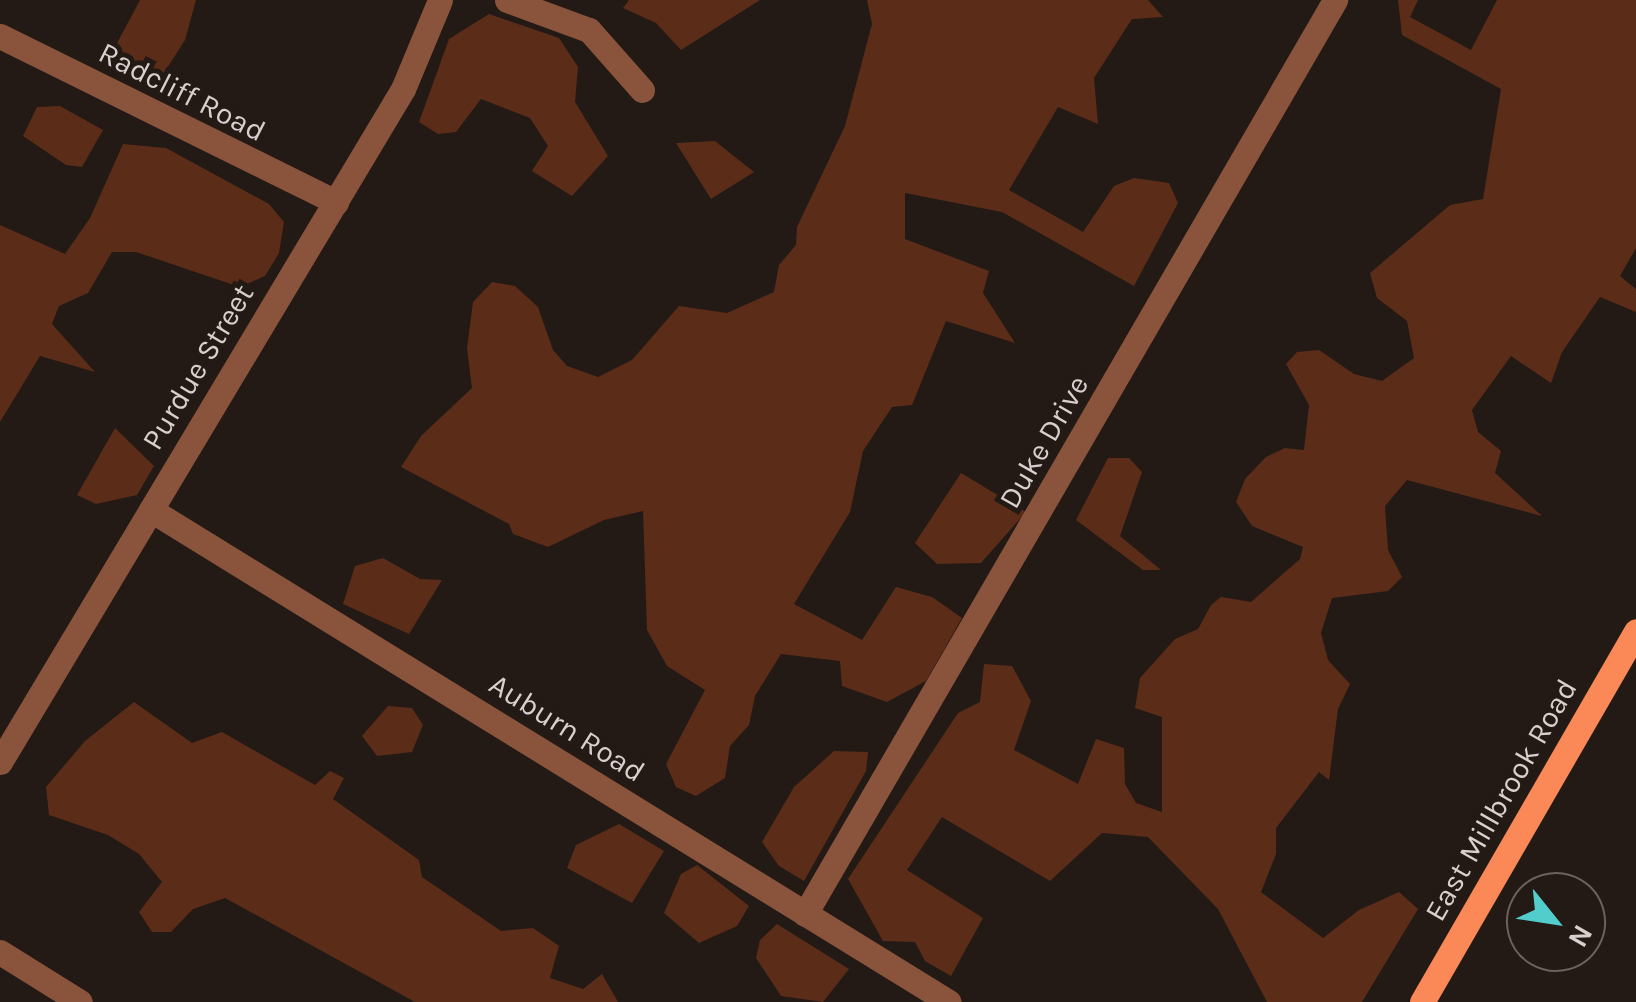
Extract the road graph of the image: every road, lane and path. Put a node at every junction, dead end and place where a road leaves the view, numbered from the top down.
1 (440, 0) edge
2 (507, 0) edge
3 (1336, 0) edge
4 (0, 36) edge
5 (642, 90) dead end
6 (336, 202) junction
7 (151, 510) junction
8 (1635, 634) edge
9 (0, 762) edge
10 (805, 914) junction
11 (0, 952) edge
12 (80, 1002) edge
13 (949, 1002) edge
14 (1422, 1002) edge

1 - 6 street, Purdue Street
2 - 5 street
3 - 10 street, Duke Drive
4 - 6 street, Radcliff Road
6 - 7 street, Purdue Street
7 - 9 street, Purdue Street
7 - 10 street, Auburn Road
8 - 14 main road, East Millbrook Road
10 - 13 street, Auburn Road
11 - 12 street

